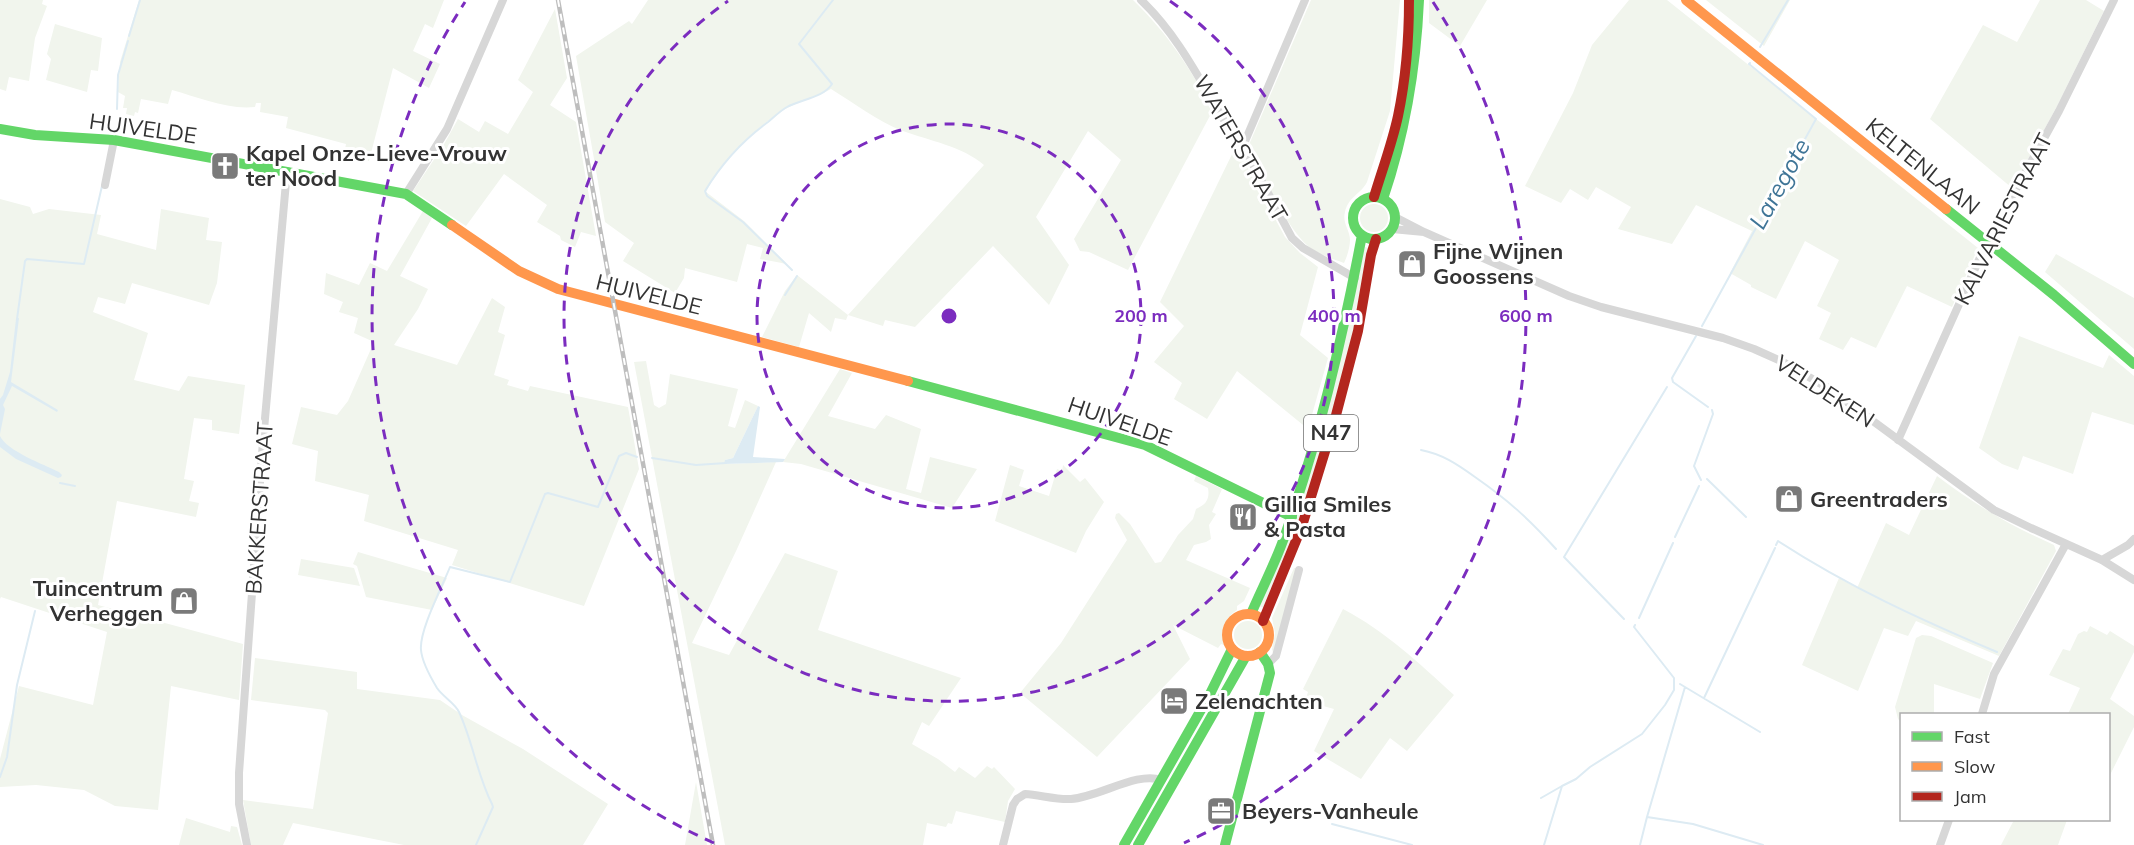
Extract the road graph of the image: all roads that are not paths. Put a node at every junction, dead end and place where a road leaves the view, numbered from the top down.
1 (503, 0) edge
2 (1141, 0) edge
3 (1305, 0) edge
4 (1408, 0) edge
5 (1419, 0) edge
6 (1686, 0) edge
7 (2114, 0) edge
8 (0, 129) edge
9 (114, 141) junction
10 (1243, 146) junction
11 (287, 171) junction
12 (105, 185) dead end
13 (406, 194) junction
14 (1378, 198) junction
15 (1395, 217) junction
16 (1392, 229) junction
17 (1424, 232) junction
18 (1362, 235) junction
19 (1376, 239) junction
20 (1987, 242) junction
21 (1355, 278) junction
22 (2134, 364) edge
23 (1898, 440) junction
24 (1292, 517) junction
25 (2134, 539) edge
26 (2066, 544) junction
27 (2102, 560) junction
28 (1299, 570) dead end
29 (2134, 580) edge
30 (1251, 614) junction
31 (1263, 621) junction
32 (1232, 649) junction
33 (1260, 652) junction
34 (1246, 656) junction
35 (1268, 664) junction
36 (1982, 713) edge
37 (1161, 780) junction
38 (1948, 821) edge
39 (247, 845) edge
40 (1003, 845) edge
41 (1124, 845) edge
42 (1138, 845) edge
43 (1225, 845) edge
44 (1940, 845) edge

1 - 13 street
2 - 10 street, WATERSTRAAT
3 - 10 street
4 - 14 main road
5 - 14 main road
6 - 20 main road, KELTENLAAN
7 - 20 street, KALVARIESTRAAT
8 - 9 main road, HUIVELDE
9 - 11 main road, HUIVELDE
9 - 12 street
10 - 21 street, WATERSTRAAT
11 - 13 main road, HUIVELDE
11 - 39 street, BAKKERSTRAAT
13 - 24 main road, HUIVELDE
14 - 15 main road
14 - 18 main road, N47
15 - 16 main road
15 - 17 street, VELDEKEN
16 - 17 street, VELDEKEN
16 - 19 main road
17 - 23 street, VELDEKEN
18 - 19 main road
18 - 21 main road, N47
19 - 31 main road, N47
20 - 22 main road, KELTENLAAN
20 - 23 street, KALVARIESTRAAT
21 - 24 main road, N47
23 - 26 street, VELDEKEN
24 - 30 main road, N47
25 - 27 street
26 - 27 street, VELDEKEN
26 - 36 street
27 - 29 street, VELDEKEN
28 - 35 street
30 - 31 main road
30 - 32 main road
31 - 33 main road, N47
32 - 34 main road
32 - 37 main road
33 - 34 main road
33 - 35 main road
34 - 42 main road
35 - 43 main road
37 - 40 street
37 - 41 main road
38 - 44 street

